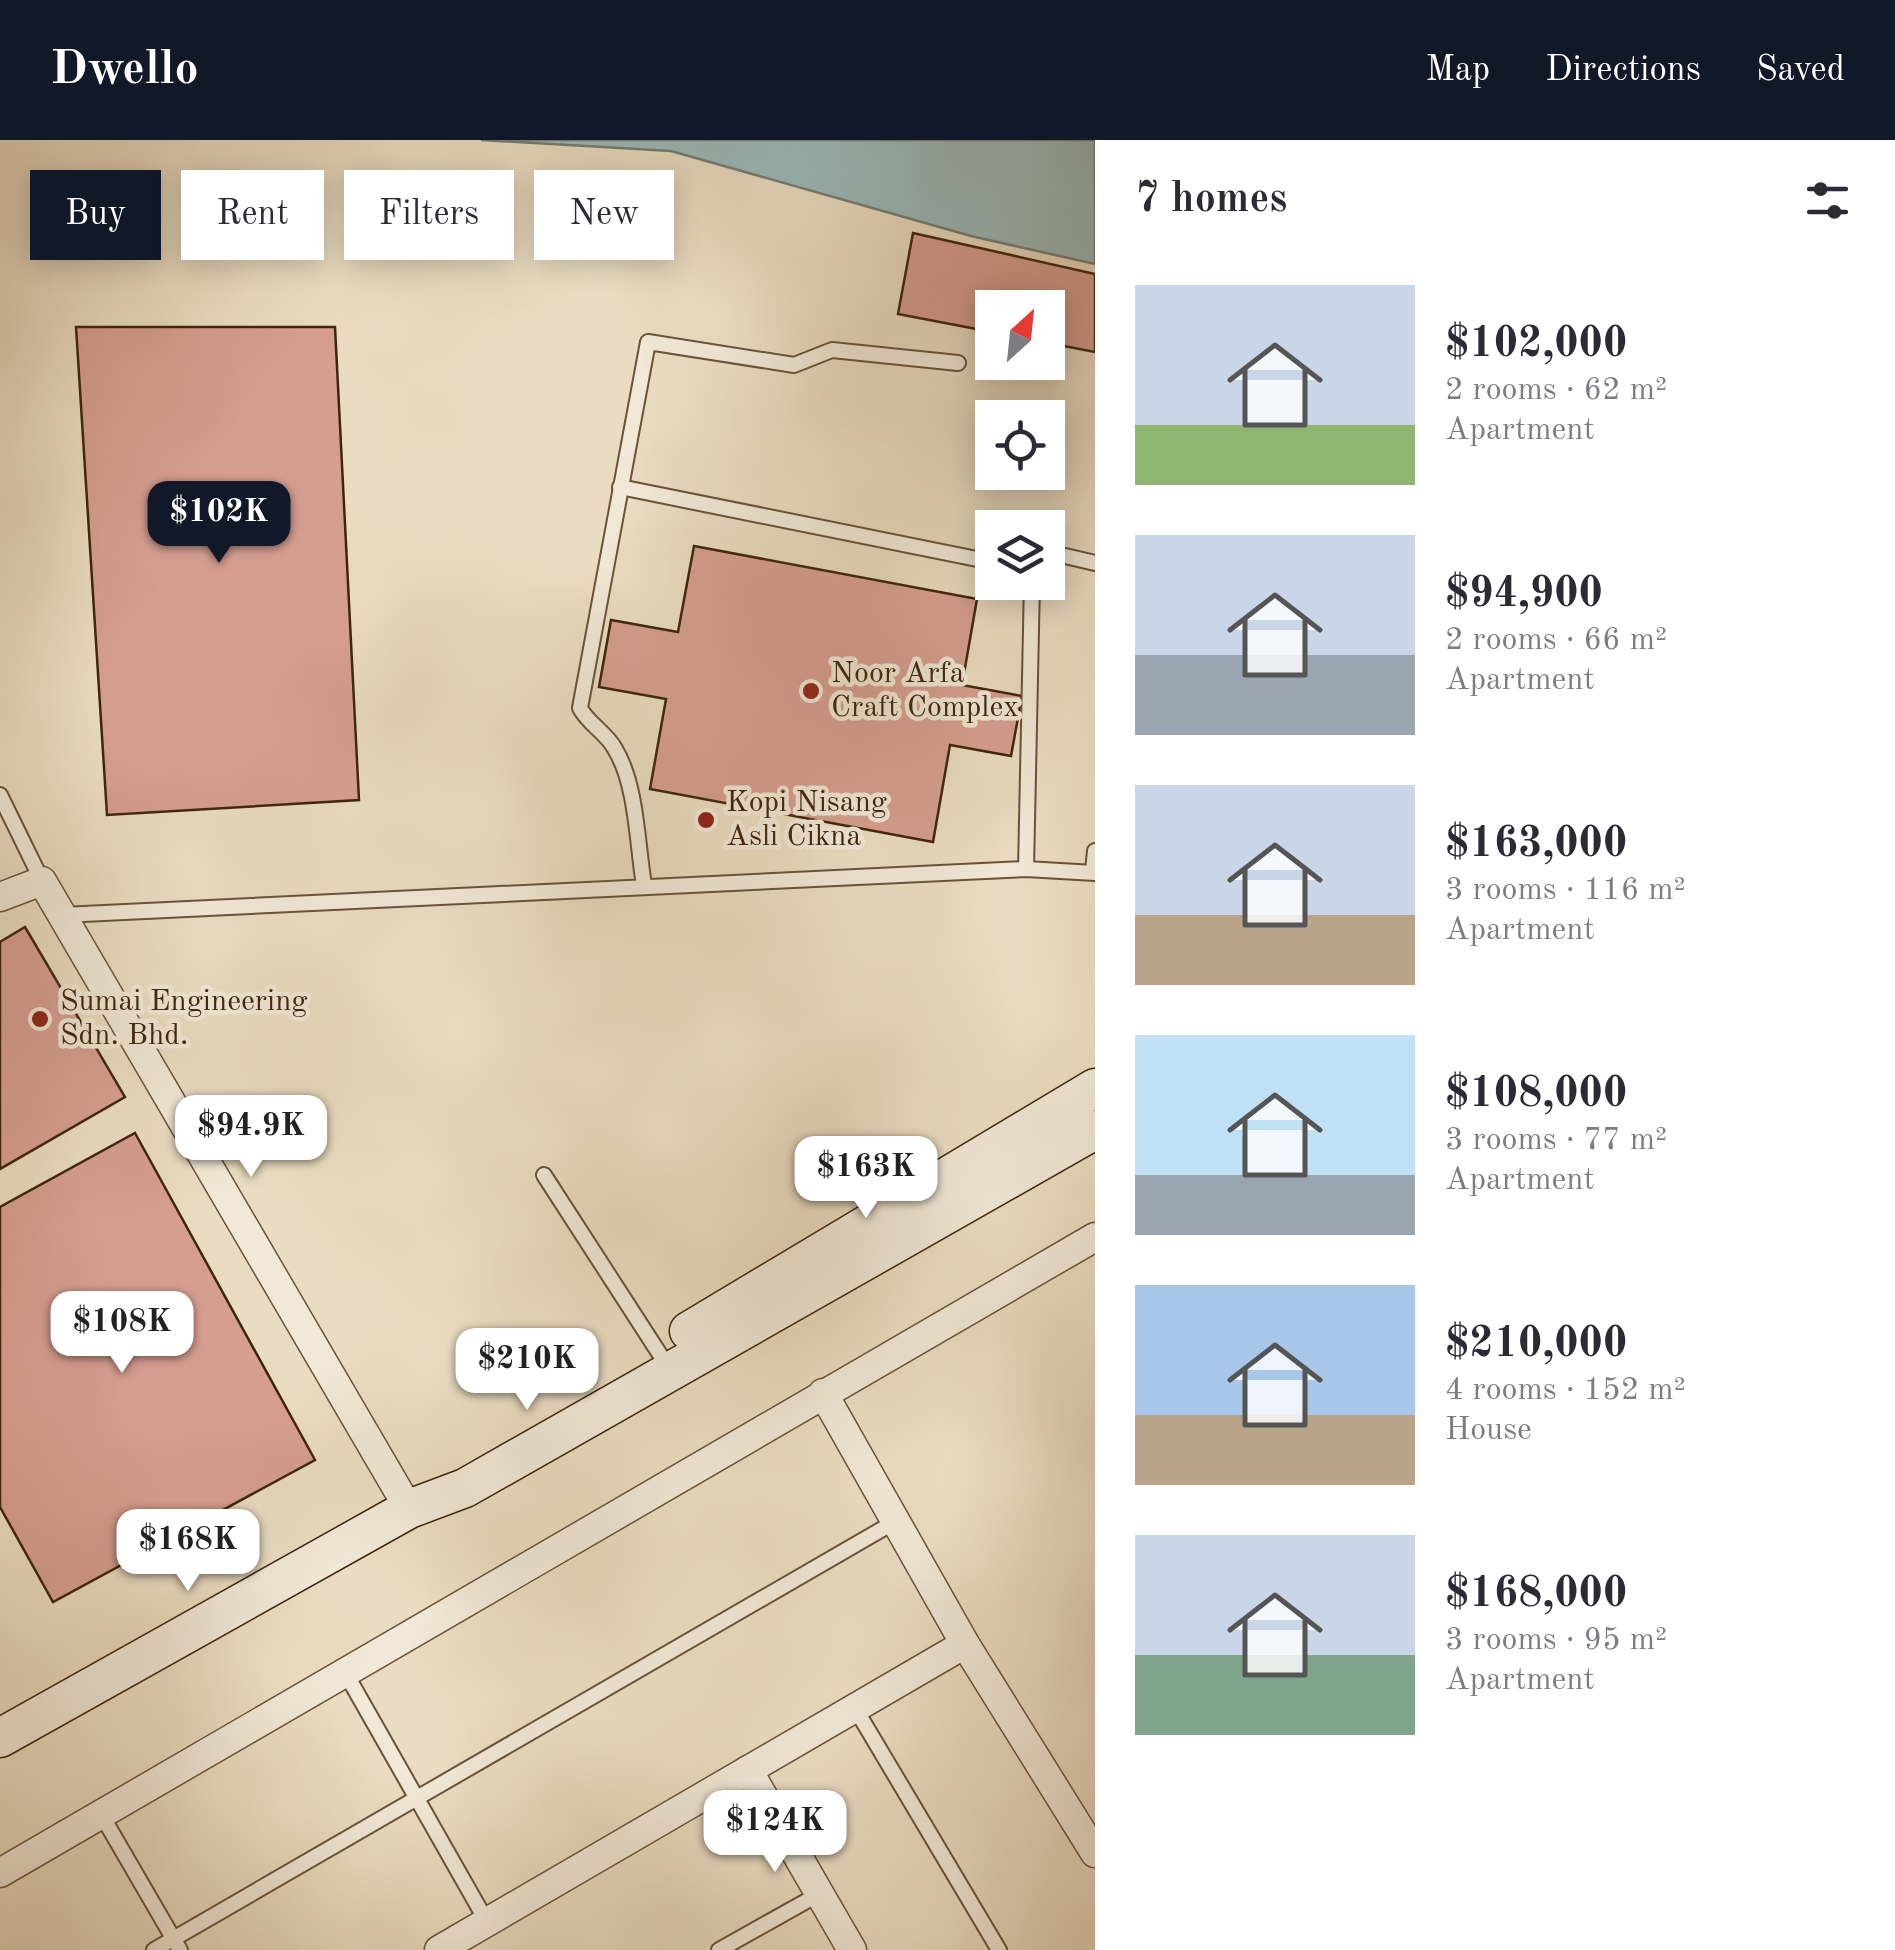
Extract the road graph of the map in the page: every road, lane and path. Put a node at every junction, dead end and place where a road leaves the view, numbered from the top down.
1 (958, 364) dead end
2 (620, 488) junction
3 (1065, 556) edge
4 (975, 559) edge
5 (1095, 563) edge
6 (1032, 600) edge
7 (0, 795) edge
8 (1095, 851) edge
9 (1026, 869) junction
10 (1094, 872) edge
11 (42, 881) junction
12 (644, 886) junction
13 (0, 896) edge
14 (62, 915) junction
15 (1095, 1088) edge
16 (1095, 1130) edge
17 (544, 1175) dead end
18 (1095, 1238) edge
19 (663, 1361) junction
20 (823, 1393) junction
21 (410, 1509) junction
22 (898, 1520) junction
23 (965, 1644) junction
24 (344, 1672) junction
25 (855, 1708) junction
26 (0, 1738) edge
27 (748, 1770) junction
28 (416, 1799) junction
29 (102, 1814) junction
30 (1095, 1853) edge
31 (0, 1873) edge
32 (819, 1894) junction
33 (487, 1922) junction
34 (177, 1944) edge
35 (448, 1948) edge
36 (154, 1950) edge
37 (719, 1950) edge
38 (852, 1950) edge
39 (999, 1950) edge

1 - 2 lane
2 - 4 lane
2 - 12 lane
3 - 5 lane
6 - 9 lane
7 - 11 lane
8 - 10 lane
9 - 10 lane
9 - 12 lane
11 - 13 street
11 - 14 street
12 - 14 lane
14 - 21 street
15 - 19 street
16 - 19 street
17 - 19 lane
18 - 20 street
19 - 21 street
20 - 22 street
20 - 24 street
21 - 26 street
22 - 23 street
22 - 28 lane
23 - 25 street
23 - 30 street
24 - 28 lane
24 - 29 street
25 - 27 street
25 - 39 lane
27 - 32 street
27 - 33 street
28 - 33 lane
28 - 34 lane
29 - 31 street
29 - 34 lane
32 - 37 lane
32 - 38 street
33 - 35 street
34 - 36 lane

